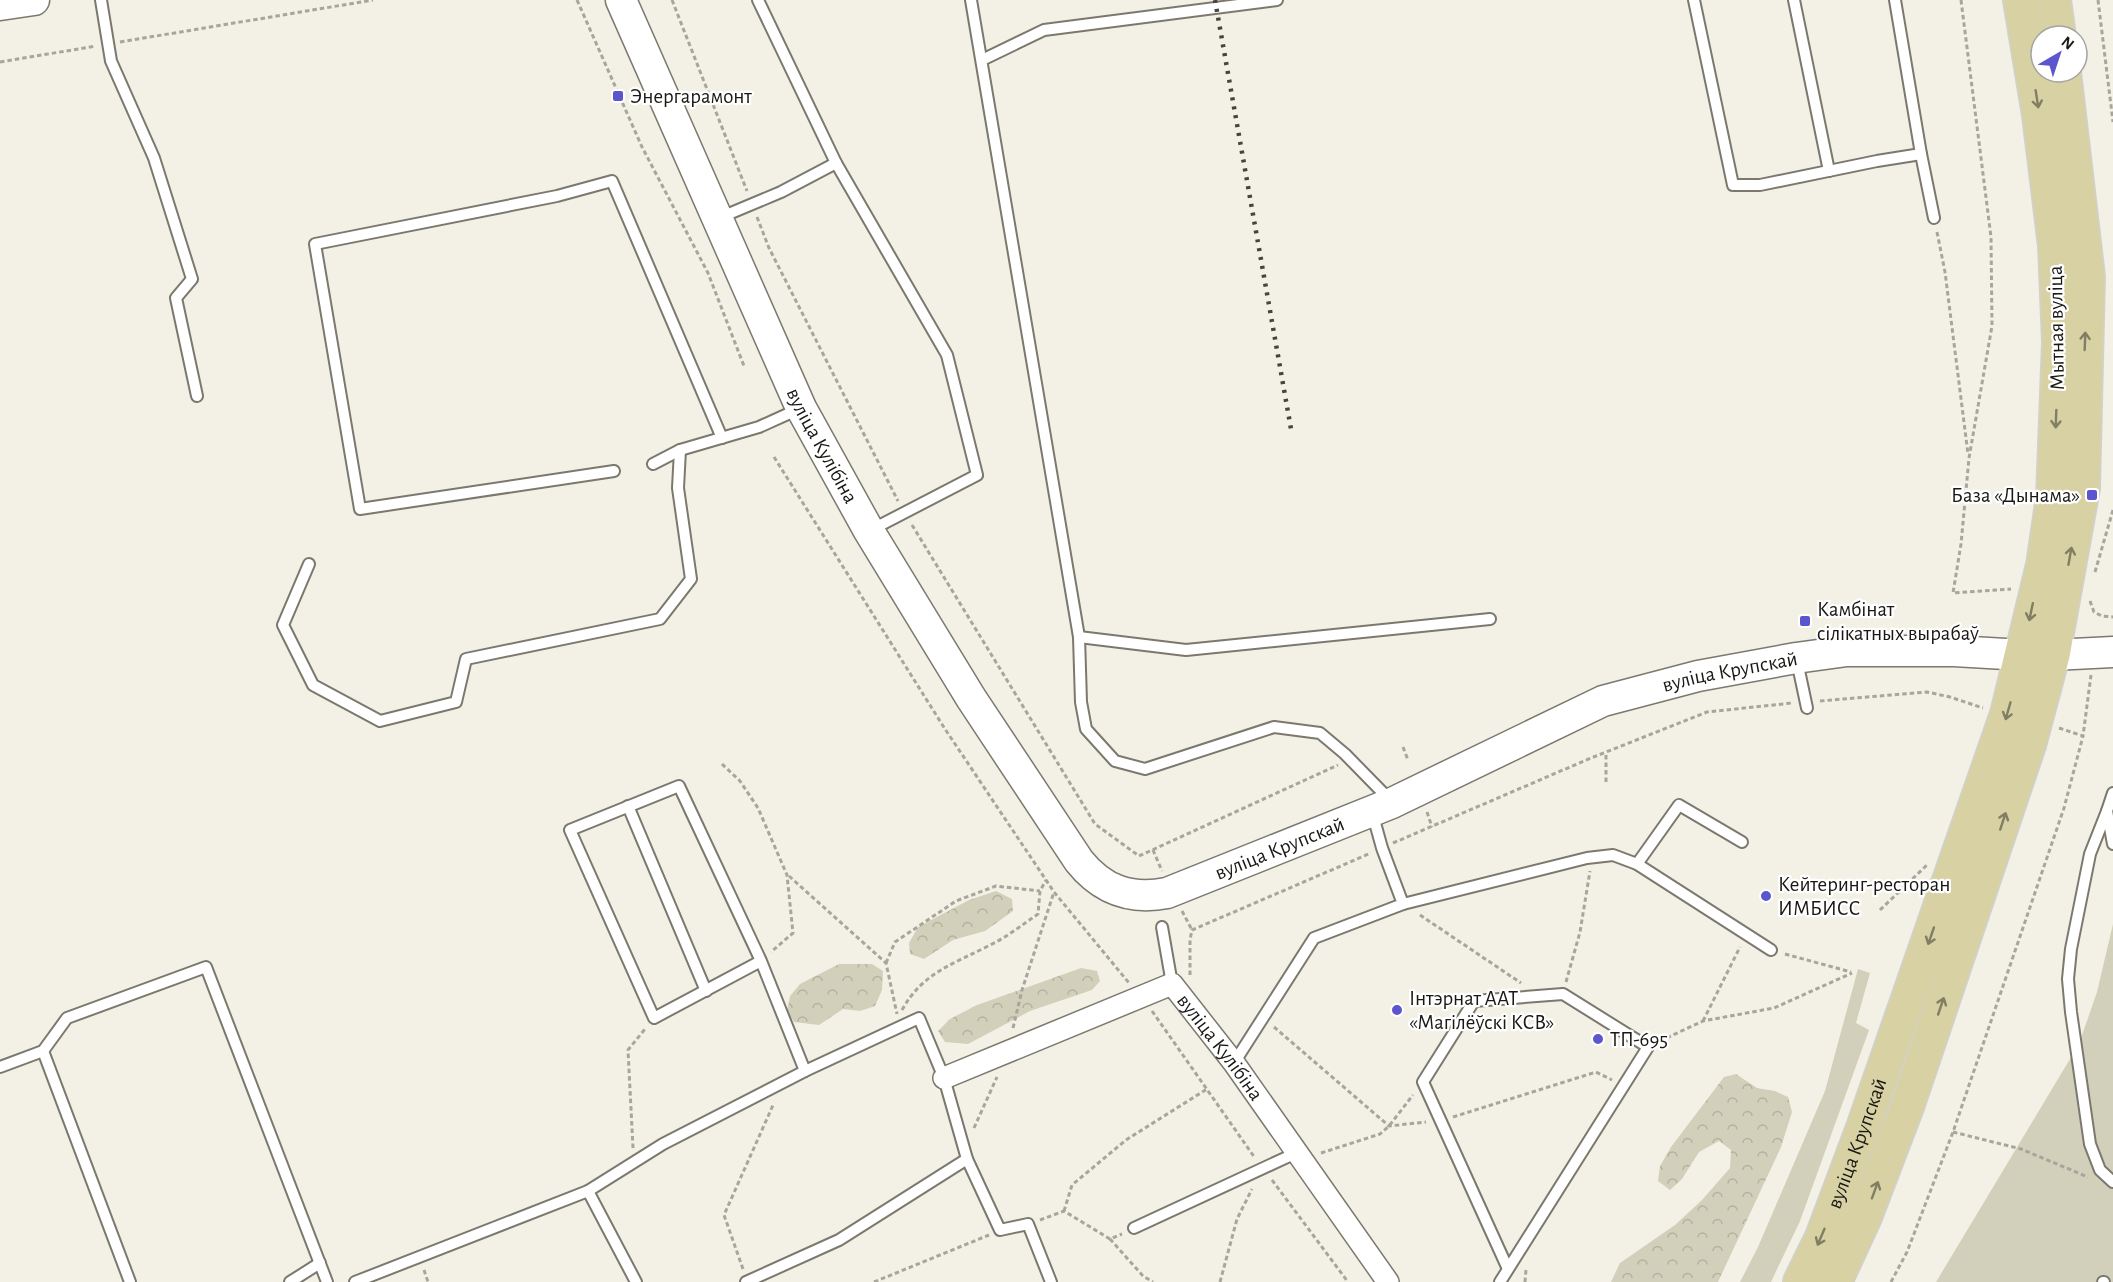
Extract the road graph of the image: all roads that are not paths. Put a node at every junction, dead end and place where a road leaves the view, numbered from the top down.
1 (34, 0) edge
2 (101, 0) edge
3 (621, 0) edge
4 (758, 0) edge
5 (971, 0) edge
6 (1276, 0) edge
7 (1694, 0) edge
8 (1794, 0) edge
9 (1895, 0) edge
10 (2020, 0) edge
11 (2054, 0) edge
12 (0, 5) edge
13 (2057, 24) edge
14 (982, 60) junction
15 (2065, 84) edge
16 (1921, 154) junction
17 (836, 163) junction
18 (1829, 171) junction
19 (1934, 218) road end
20 (717, 219) junction
21 (196, 396) dead end
22 (801, 408) junction
23 (722, 438) junction
24 (680, 450) junction
25 (654, 464) dead end
26 (614, 471) dead end
27 (869, 531) junction
28 (309, 564) dead end
29 (1490, 619) dead end
30 (1079, 638) junction
31 (2038, 655) junction
32 (1796, 658) junction
33 (2102, 661) edge
34 (1806, 705) road end
35 (2113, 793) edge
36 (628, 806) junction
37 (1382, 807) junction
38 (2107, 811) junction
39 (1742, 842) dead end
40 (2113, 844) edge
41 (1079, 861) joint
42 (1637, 864) junction
43 (1403, 904) junction
44 (1162, 927) dead end
45 (1771, 950) road end
46 (761, 962) junction
47 (1172, 984) junction
48 (706, 991) junction
49 (43, 1051) junction
50 (1234, 1063) junction
51 (0, 1067) edge
52 (805, 1071) junction
53 (944, 1078) junction
54 (1298, 1156) junction
55 (967, 1159) junction
56 (2113, 1182) edge
57 (588, 1191) junction
58 (1134, 1228) road end
59 (320, 1263) junction
60 (1508, 1269) junction
61 (130, 1282) edge
62 (290, 1282) edge
63 (327, 1282) edge
64 (355, 1282) edge
65 (636, 1282) edge
66 (747, 1282) edge
67 (1051, 1282) edge
68 (1388, 1282) edge
69 (1500, 1282) edge
70 (1800, 1282) edge
71 (1835, 1282) edge

1 - 12 main road
2 - 21 lane
3 - 20 main road, вуліца Кулібіна
4 - 17 lane
5 - 14 lane
6 - 14 lane
7 - 18 lane
8 - 18 lane
9 - 16 lane
10 -> 31 main road, Мытная вуліца
11 - 13 main road
14 - 30 lane
31 -> 15 main road, Мытная вуліца
16 - 18 lane
16 - 19 lane
17 - 20 lane
17 - 27 lane
20 - 22 main road, вуліца Кулібіна
22 - 23 lane
22 - 27 main road, вуліца Кулібіна
23 - 24 lane
23 - 26 lane
24 - 25 lane
24 - 28 lane
27 - 41 main road, вуліца Кулібіна
29 - 30 lane
30 - 37 lane
31 - 32 main road, вуліца Крупскай
31 - 33 main road
31 -> 70 main road, вуліца Крупскай
71 -> 31 main road, вуліца Крупскай
32 - 34 lane
32 - 37 main road, вуліца Крупскай
35 - 38 lane
36 - 46 lane
36 - 48 lane
36 - 48 lane
37 - 41 main road, вуліца Крупскай
37 - 43 lane
38 - 40 lane
38 - 56 lane
39 - 42 lane
42 - 43 lane
42 - 45 lane
43 - 50 lane
44 - 47 lane
46 - 48 lane
46 - 52 lane
47 - 50 street, вуліца Кулібіна
47 - 53 street, вуліца Кулібіна
49 - 51 lane
49 - 59 lane
49 - 61 lane
50 - 54 street, вуліца Кулібіна
52 - 53 lane
52 - 57 lane
53 - 55 lane
54 - 58 lane
54 - 68 street, вуліца Кулібіна
55 - 66 lane
55 - 67 lane
57 - 64 lane
57 - 65 lane
59 - 62 lane
59 - 63 lane
60 - 60 lane
60 - 69 lane

